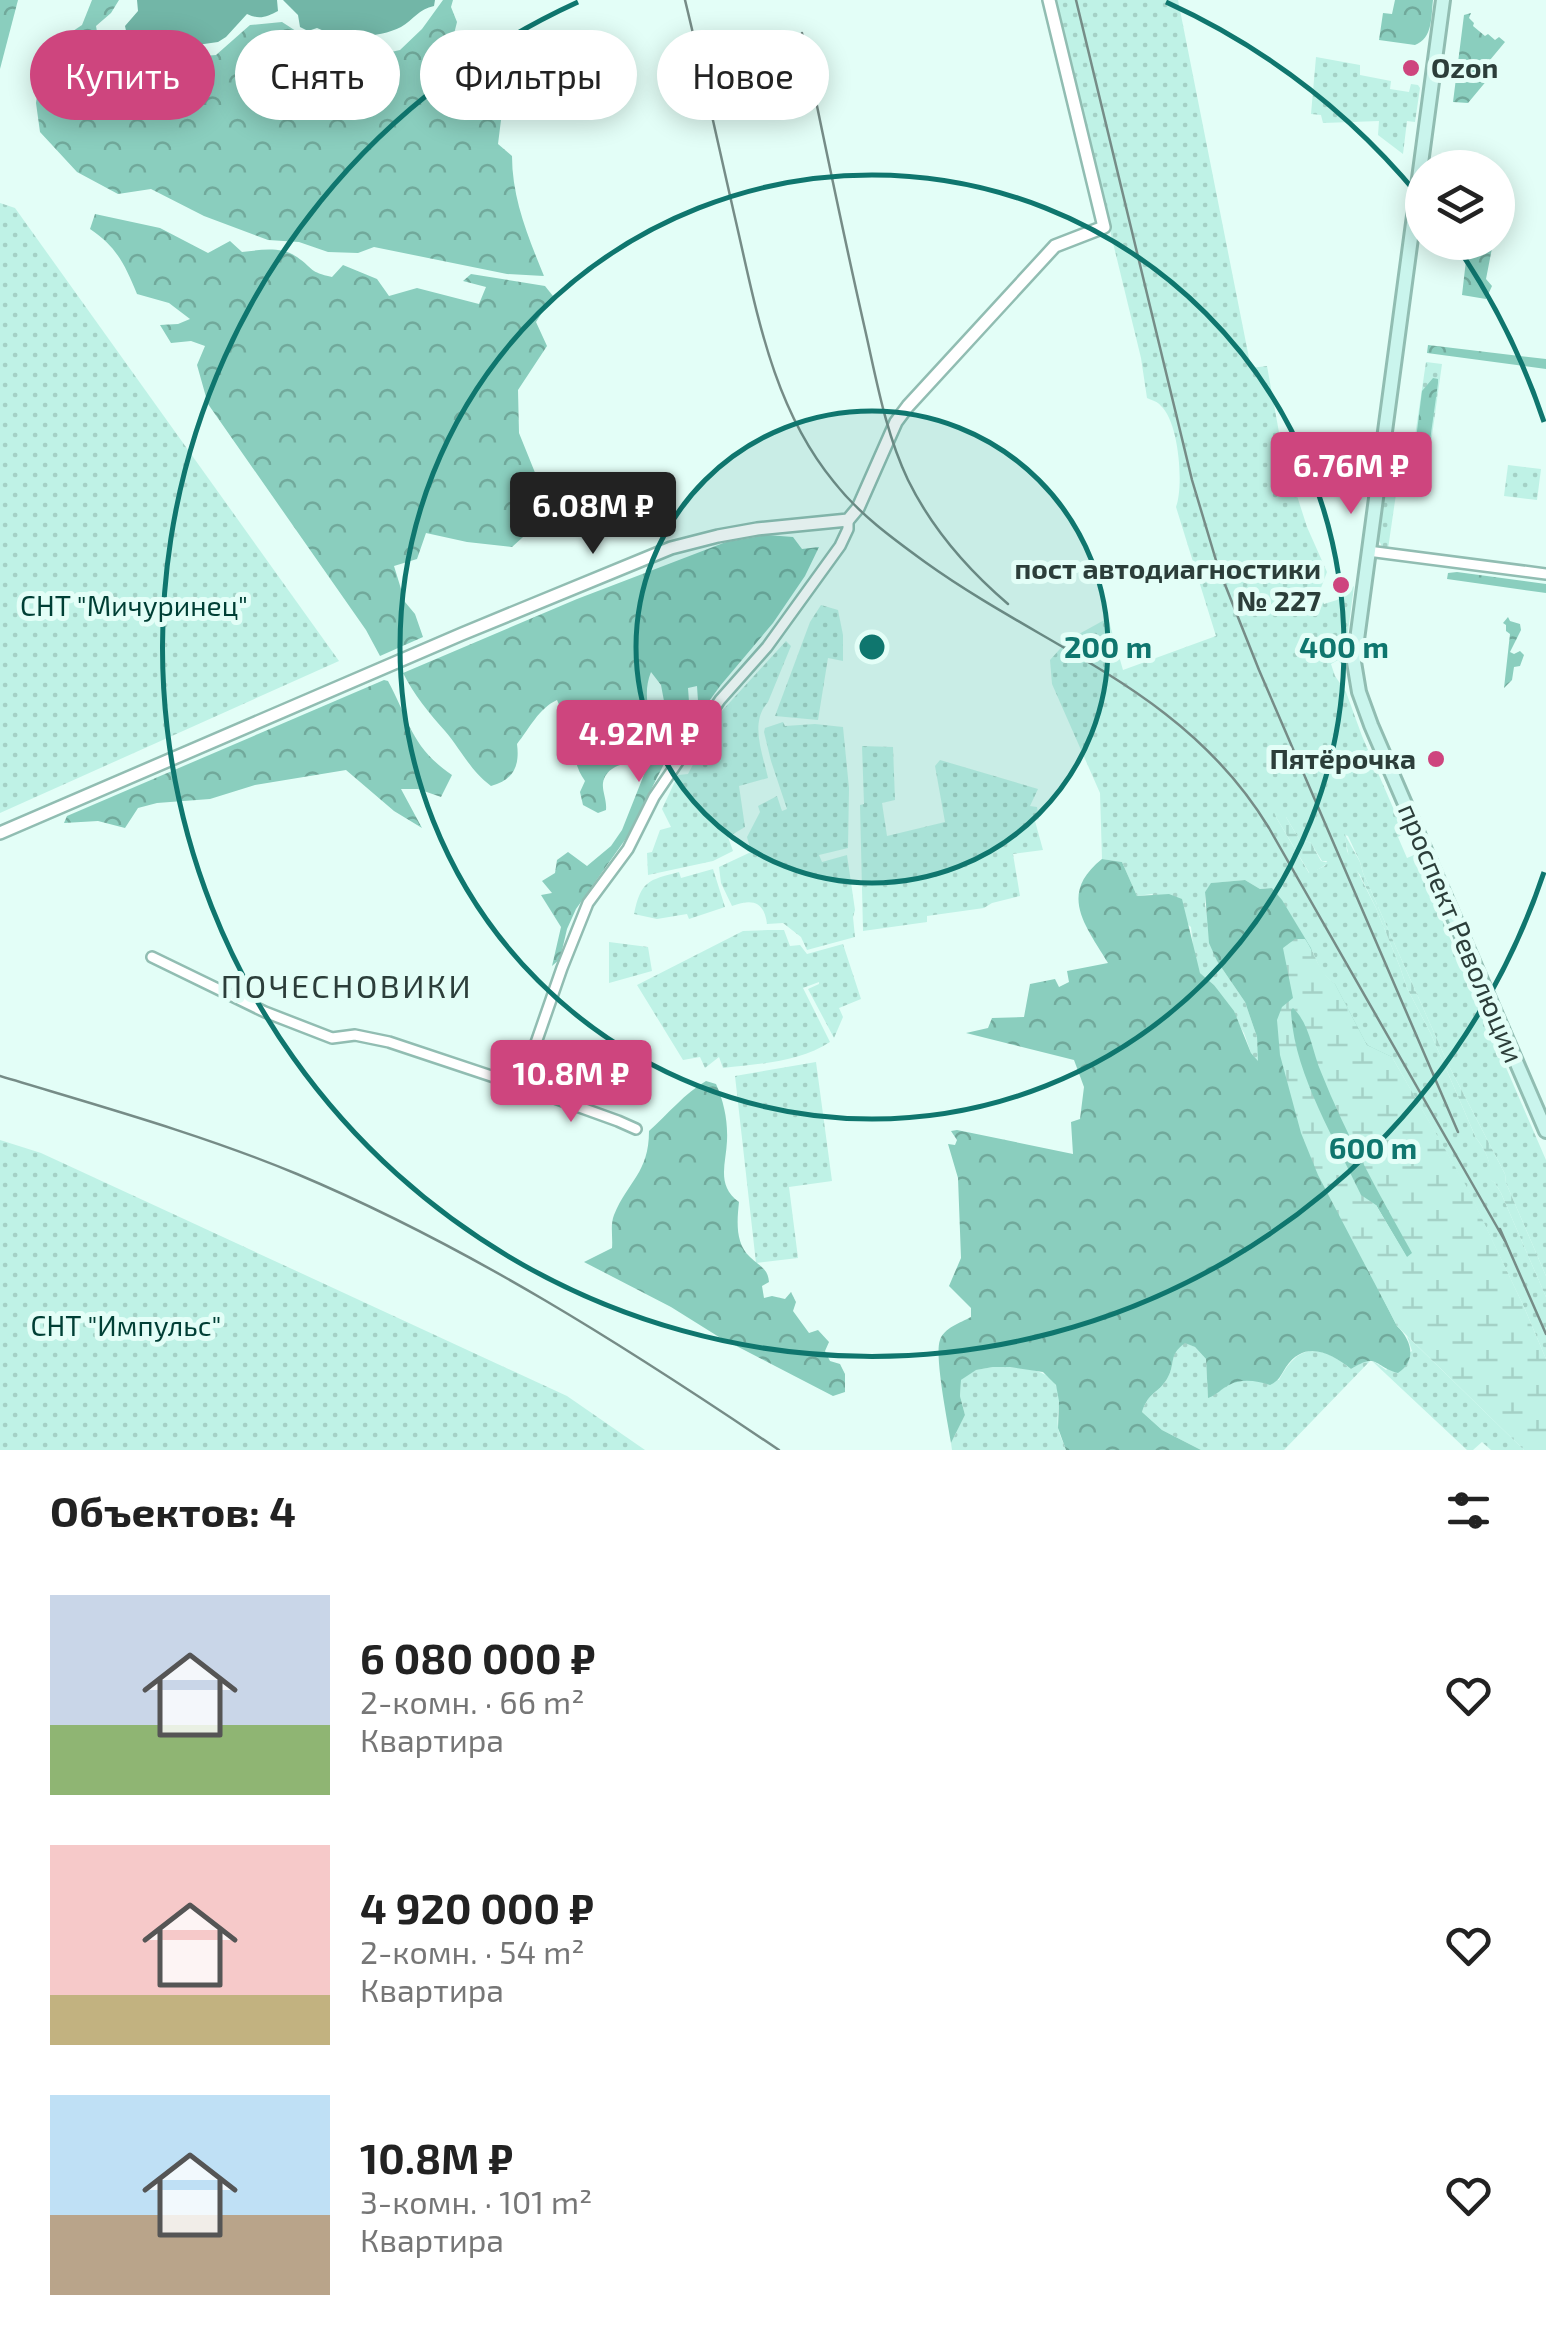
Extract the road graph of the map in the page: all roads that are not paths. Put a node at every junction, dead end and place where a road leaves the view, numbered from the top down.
1 (1049, 0) edge
2 (1442, 0) edge
3 (848, 520) junction
4 (1368, 551) junction
5 (1546, 574) edge
6 (0, 833) edge
7 (152, 958) dead end
8 (521, 1086) junction
9 (636, 1129) dead end
10 (1546, 1131) edge

1 - 3 street
2 - 4 main road, проспект Революции
3 - 6 street
3 - 8 street
4 - 5 street
4 - 10 main road, проспект Революции
7 - 8 street
8 - 9 street

